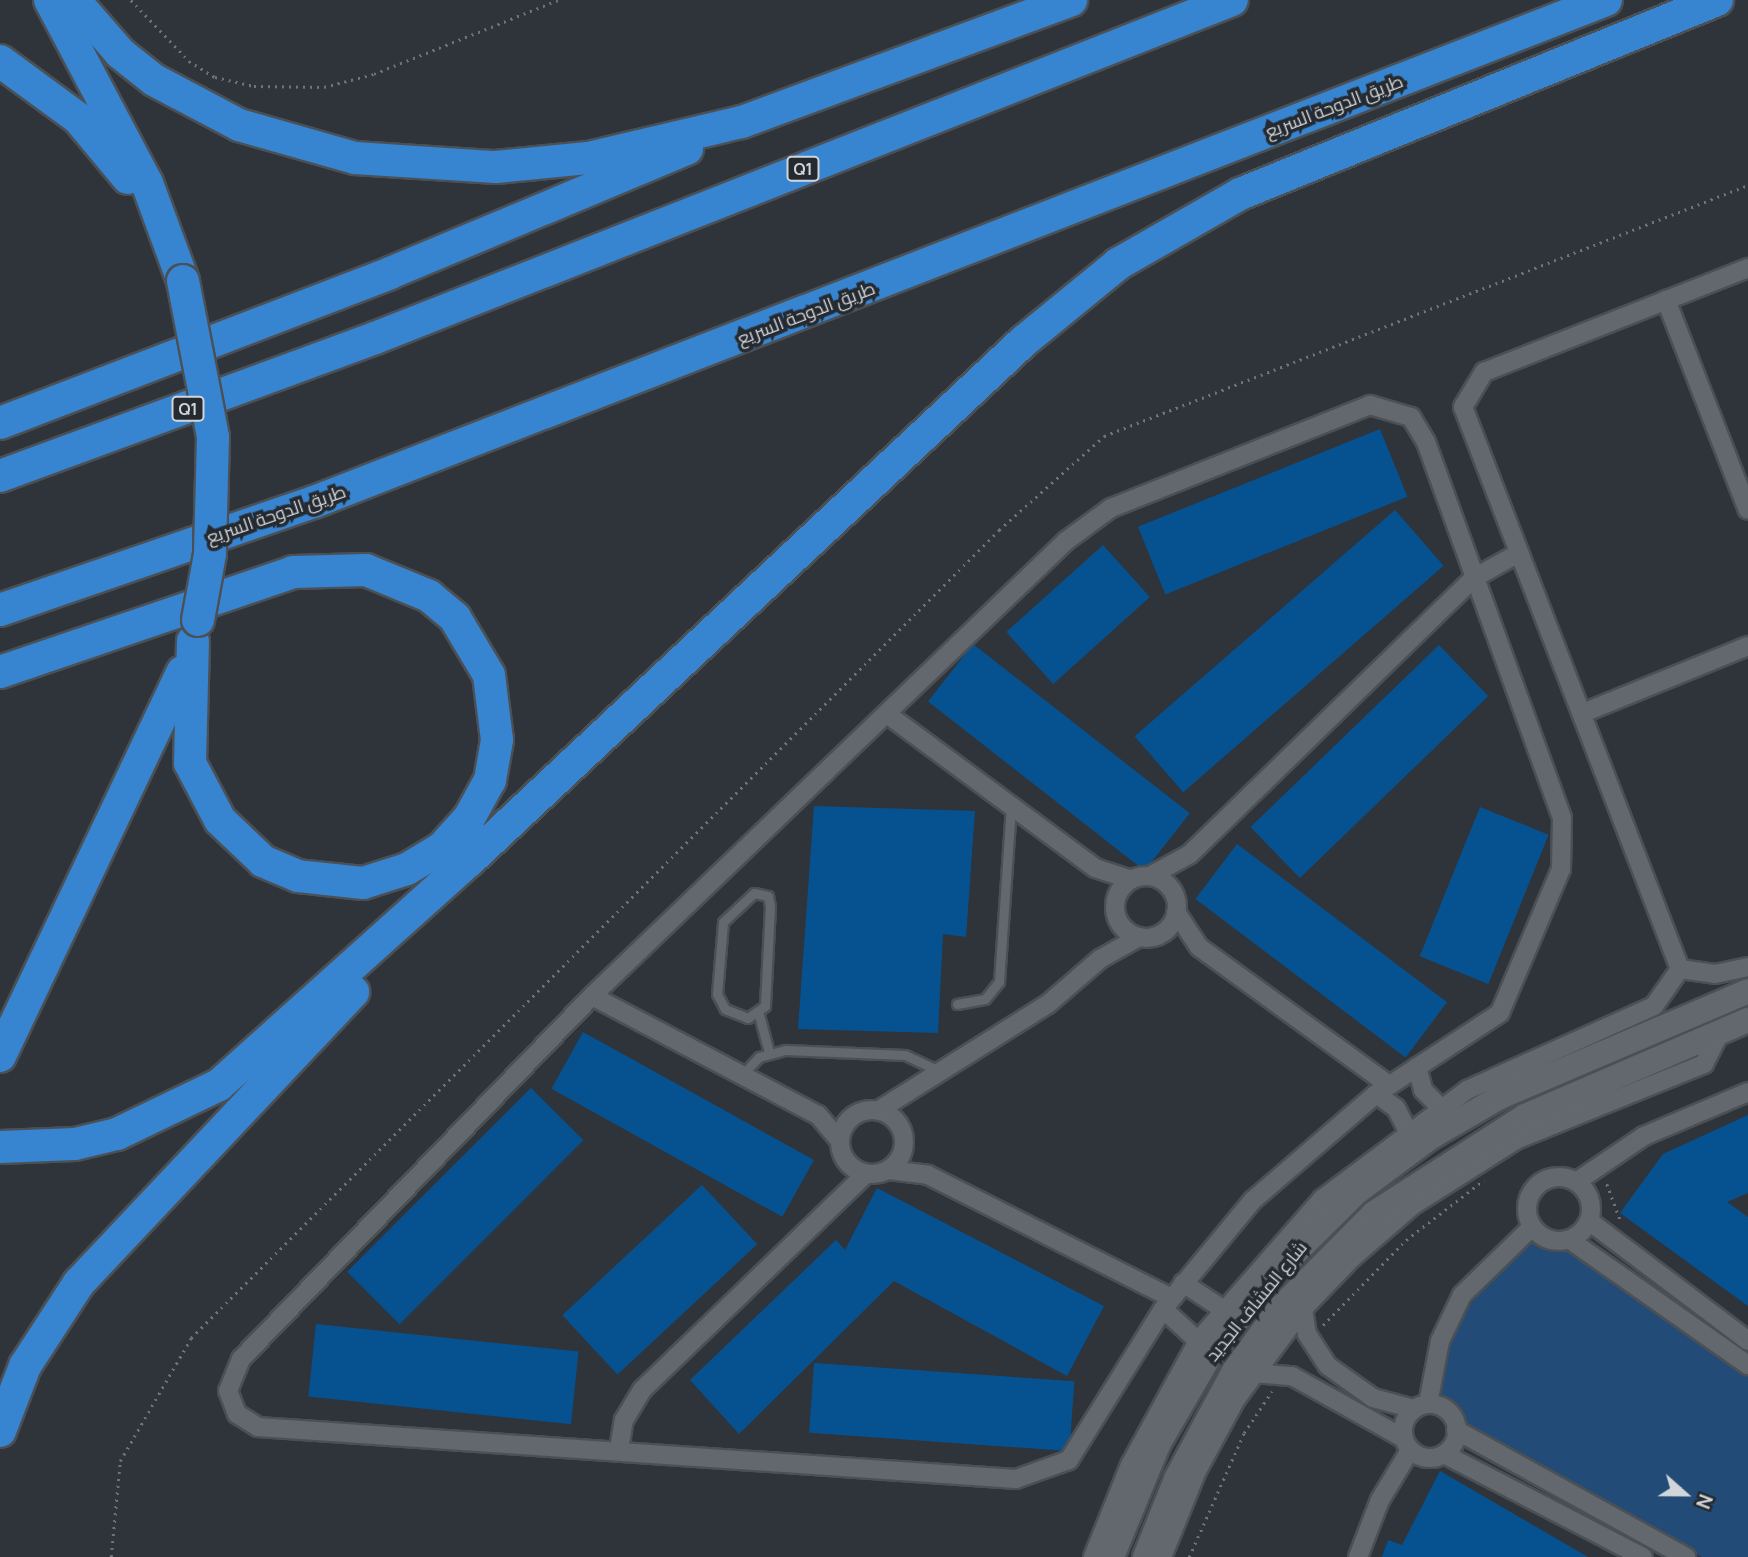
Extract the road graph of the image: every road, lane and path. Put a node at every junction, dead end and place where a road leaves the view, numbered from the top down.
1 (50, 0) edge
2 (74, 0) edge
3 (131, 0) edge
4 (558, 0) edge
5 (1071, 0) edge
6 (1232, 0) edge
7 (1606, 0) edge
8 (1717, 0) edge
9 (0, 61) edge
10 (742, 122) junction
11 (160, 226) junction
12 (1748, 268) edge
13 (1665, 300) junction
14 (0, 423) edge
15 (0, 476) edge
16 (1748, 510) edge
17 (1517, 554) junction
18 (1474, 578) junction
19 (0, 610) edge
20 (196, 631) junction
21 (1748, 646) edge
22 (0, 672) edge
23 (1583, 713) junction
24 (887, 714) junction
25 (1011, 806) junction
26 (1191, 854) junction
27 (469, 861) junction
28 (1095, 868) junction
29 (1150, 876) junction
30 (1131, 880) junction
31 (1176, 904) junction
32 (1115, 909) junction
33 (1157, 936) junction
34 (1139, 937) junction
35 (1199, 947) junction
36 (1100, 959) junction
37 (1748, 967) edge
38 (1680, 969) junction
39 (1748, 991) edge
40 (592, 996) junction
41 (957, 1004) dead end
42 (759, 1015) junction
43 (1748, 1020) edge
44 (1611, 1023) junction
45 (1721, 1031) junction
46 (1600, 1051) junction
47 (769, 1053) junction
48 (0, 1056) edge
49 (1418, 1067) junction
50 (939, 1071) junction
51 (742, 1075) junction
52 (1383, 1090) junction
53 (914, 1092) junction
54 (1748, 1092) edge
55 (1439, 1106) junction
56 (879, 1111) junction
57 (818, 1115) junction
58 (854, 1115) junction
59 (1407, 1130) junction
60 (902, 1133) junction
61 (840, 1141) junction
62 (0, 1147) edge
63 (1604, 1158) junction
64 (846, 1163) junction
65 (889, 1170) junction
66 (866, 1174) junction
67 (928, 1175) junction
68 (1576, 1182) junction
69 (838, 1197) junction
70 (1589, 1221) junction
71 (1532, 1227) junction
72 (1570, 1240) junction
73 (1619, 1248) junction
74 (1183, 1283) junction
75 (1167, 1304) junction
76 (1221, 1308) junction
77 (1303, 1309) junction
78 (1198, 1341) junction
79 (1748, 1341) edge
80 (1748, 1365) edge
81 (1254, 1373) junction
82 (1421, 1407) junction
83 (1456, 1430) junction
84 (0, 1431) edge
85 (1407, 1444) junction
86 (620, 1450) junction
87 (1444, 1454) junction
88 (1093, 1557) edge
89 (1112, 1557) edge
90 (1144, 1557) edge
91 (1162, 1557) edge
92 (1358, 1557) edge
93 (1643, 1557) edge
94 (1686, 1557) edge

1 - 11 highway
2 - 10 highway
3 - 4 path
5 - 10 highway
6 - 15 highway, Q1
7 - 19 highway, طريق الدوحة السريع
8 - 27 highway
9 - 11 highway
10 - 14 highway
11 - 20 highway, bridge
12 - 13 street
13 - 16 street
13 - 17 street
17 - 18 street
17 - 23 street
18 - 24 street
18 - 26 street
18 - 49 street
20 - 22 highway
20 - 48 highway
21 - 23 street
23 - 38 street
24 - 25 street
24 - 40 street
25 - 28 street
25 - 41 lane
26 - 29 street
26 - 31 street
27 - 62 highway
27 - 84 highway
28 - 30 street
28 - 32 street
29 - 30 street
29 - 31 street
30 - 32 street
31 - 33 street
31 - 35 street
32 - 34 street
32 - 36 street
33 - 34 street
33 - 35 street
34 - 36 street
35 - 52 street
36 - 50 street
37 - 38 street
38 - 44 street
39 - 46 street, شارع المشاف الجديد
40 - 51 street
40 - 86 street
42 - 42 lane
42 - 47 lane
43 - 45 street, شارع المشاف الجديد
44 - 46 street
44 - 55 street
45 - 77 street
45 - 90 street, شارع المشاف الجديد
46 - 89 street, شارع المشاف الجديد
47 - 50 lane
47 - 51 lane
49 - 52 street
49 - 55 street
50 - 53 street
51 - 57 street
52 - 59 street
52 - 74 street
53 - 56 street
53 - 60 street
54 - 63 street
55 - 59 street
56 - 58 street
56 - 60 street
57 - 58 street
57 - 61 street
58 - 61 street
59 - 76 street
60 - 65 street
60 - 67 street
61 - 64 street
63 - 68 street
63 - 73 path
64 - 66 street
64 - 69 street
65 - 66 street
65 - 67 street
66 - 69 street
67 - 75 street
68 - 70 street
68 - 71 street
69 - 86 street
70 - 72 street
70 - 73 street
71 - 72 street
71 - 82 street
72 - 80 street
73 - 79 street
74 - 75 street
74 - 76 street
75 - 78 street
75 - 86 street
76 - 78 street
77 - 81 street
77 - 82 street
78 - 88 street
81 - 85 street
81 - 91 street
82 - 83 street
82 - 85 street
83 - 87 street
83 - 94 street
85 - 87 street
85 - 92 street
87 - 93 street

